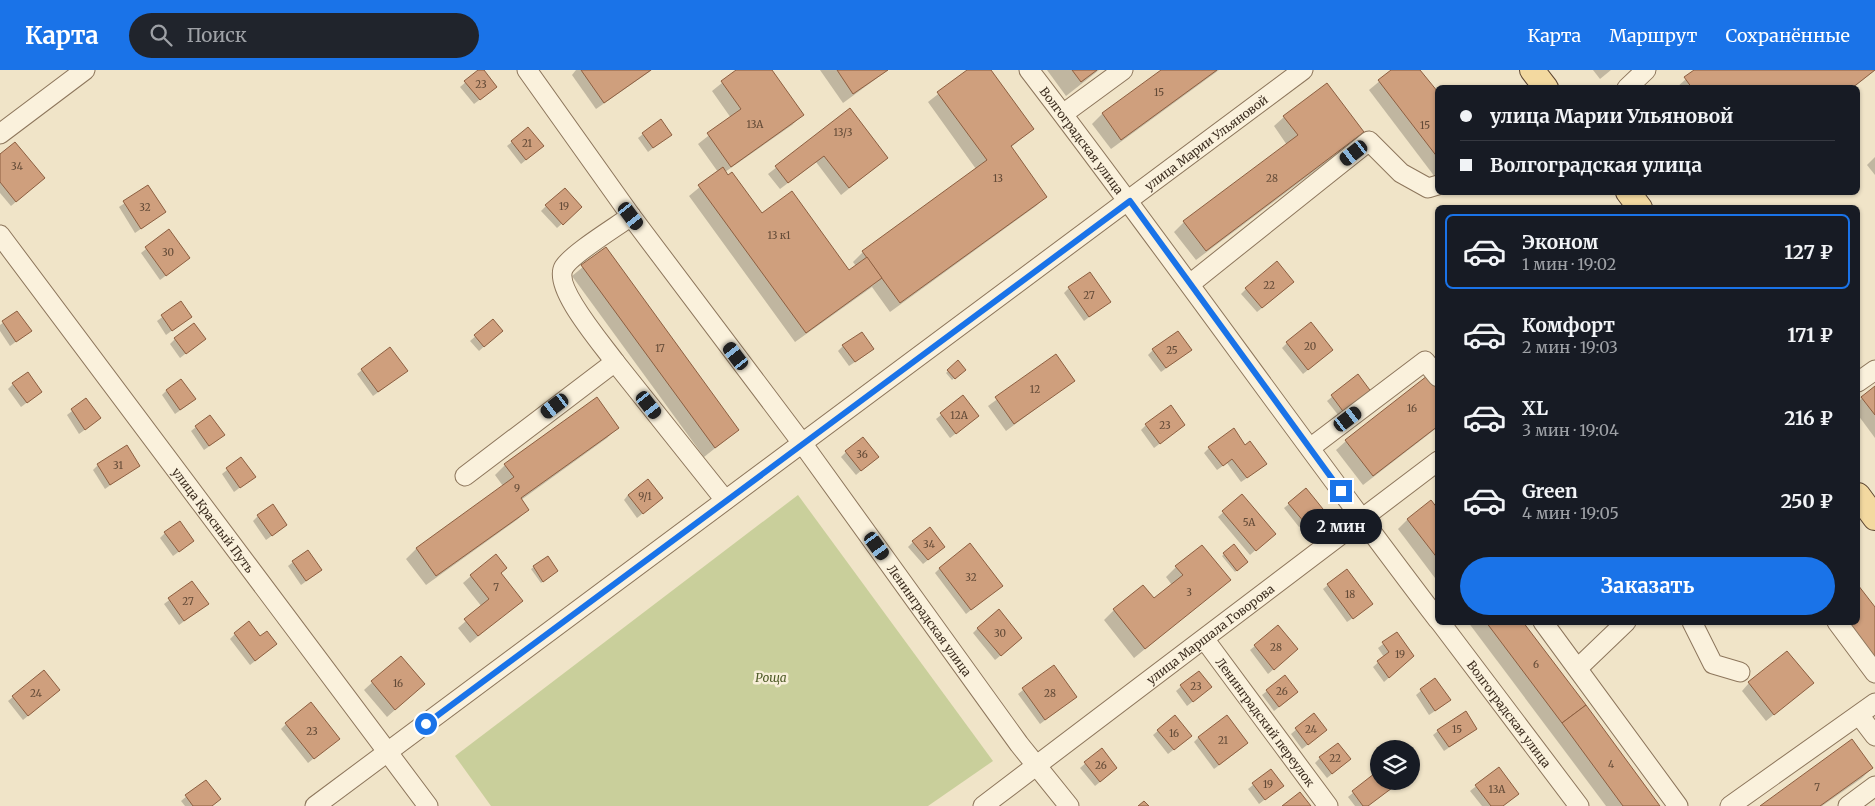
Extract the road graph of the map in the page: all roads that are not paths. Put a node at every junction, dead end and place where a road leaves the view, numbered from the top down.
1 (85, 70) edge
2 (1029, 70) edge
3 (1122, 70) edge
4 (1303, 70) edge
5 (1532, 70) edge
6 (1646, 70) edge
7 (534, 72) edge
8 (1544, 85) edge
9 (1630, 85) edge
10 (1063, 114) junction
11 (0, 134) edge
12 (1435, 186) edge
13 (1130, 201) junction
14 (631, 216) junction
15 (0, 235) edge
16 (1190, 284) junction
17 (615, 362) junction
18 (1875, 370) edge
19 (1435, 374) edge
20 (1860, 381) edge
21 (802, 443) junction
22 (1310, 448) junction
23 (1434, 471) edge
24 (465, 476) dead end
25 (1860, 498) edge
26 (725, 500) junction
27 (1875, 518) edge
28 (1362, 520) junction
29 (1435, 616) edge
30 (1442, 625) edge
31 (1545, 625) edge
32 (1623, 625) edge
33 (1694, 625) edge
34 (1839, 625) edge
35 (1205, 640) junction
36 (1578, 668) junction
37 (1740, 672) dead end
38 (1875, 673) edge
39 (1875, 703) edge
40 (1859, 714) junction
41 (1875, 736) edge
42 (389, 751) junction
43 (1037, 767) junction
44 (1875, 786) edge
45 (315, 806) edge
46 (428, 806) edge
47 (983, 806) edge
48 (1069, 806) edge
49 (1328, 806) edge
50 (1579, 806) edge
51 (1678, 806) edge
52 (1730, 806) edge
53 (1848, 806) edge

1 - 11 street
2 - 10 street, Волгоградская улица
3 - 10 street
4 - 13 street, улица Марии Ульяновой
5 - 8 main road
6 - 9 street
7 - 14 street, Ленинградская улица
10 - 13 street, Волгоградская улица
12 - 16 street
13 - 16 street, Волгоградская улица
13 - 21 street, улица Марии Ульяновой
14 - 17 street
14 - 21 street, Ленинградская улица
15 - 42 street, улица Красный Путь
16 - 22 street, Волгоградская улица
17 - 24 street
17 - 26 street
18 - 20 street
19 - 22 street
21 - 26 street, улица Марии Ульяновой
21 - 43 street, Ленинградская улица
22 - 28 street, Волгоградская улица
23 - 28 street, улица Маршала Говорова
25 - 27 main road
26 - 42 street, улица Марии Ульяновой
28 - 29 street, Волгоградская улица
28 - 35 street, улица Маршала Говорова
30 - 50 street, Волгоградская улица
31 - 36 street
32 - 36 street
33 - 37 street
34 - 38 street
35 - 43 street, улица Маршала Говорова
35 - 49 street, Ленинградский переулок
36 - 51 street
39 - 40 street
40 - 41 street
40 - 52 street
42 - 45 street, улица Марии Ульяновой
42 - 46 street, улица Красный Путь
43 - 47 street, улица Маршала Говорова
43 - 48 street, Ленинградская улица
44 - 53 street

